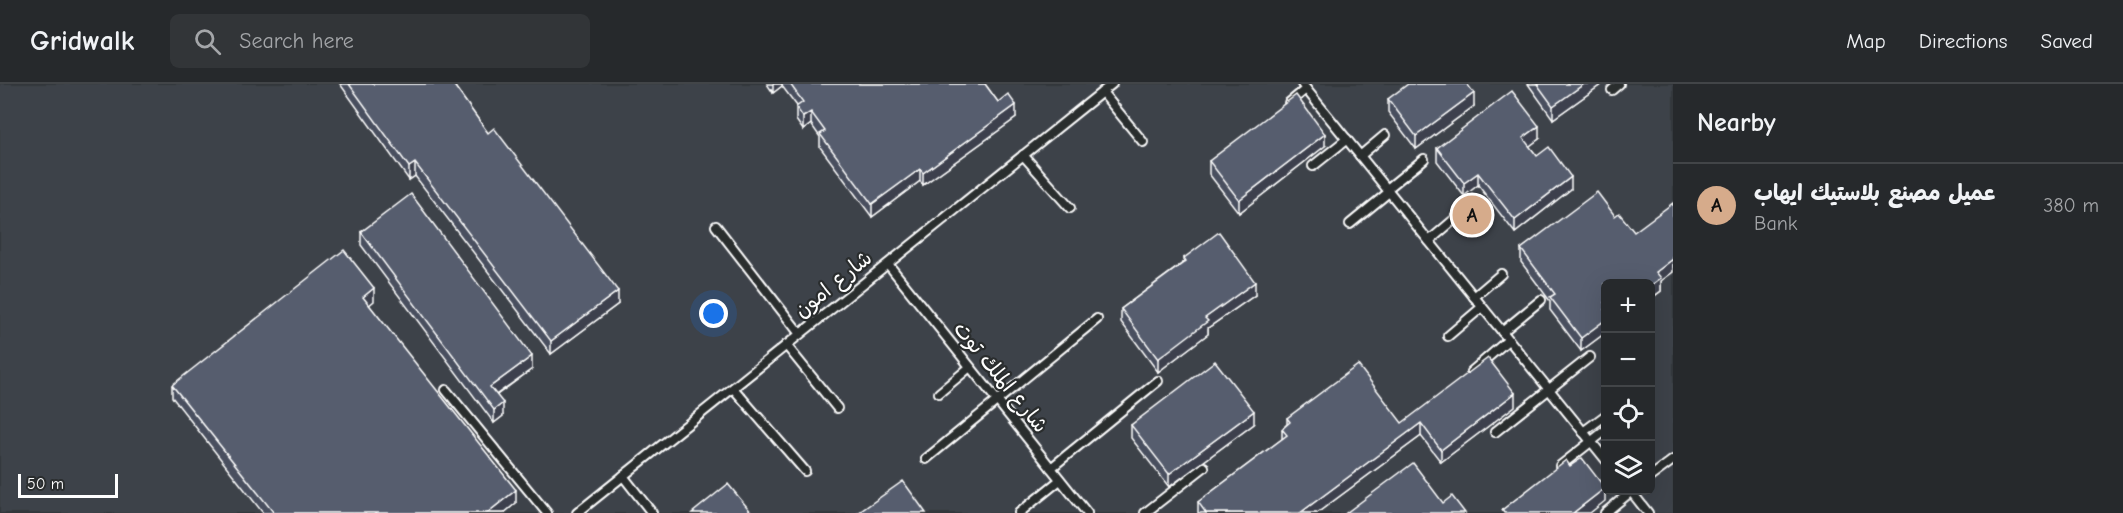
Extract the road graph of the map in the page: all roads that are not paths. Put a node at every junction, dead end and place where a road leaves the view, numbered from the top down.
1 (1112, 84) edge
2 (1619, 84) edge
3 (1304, 86) edge
4 (1612, 90) dead end
5 (1102, 92) junction
6 (1282, 108) edge
7 (1385, 135) dead end
8 (1347, 139) junction
9 (1143, 142) dead end
10 (1023, 155) junction
11 (1360, 156) junction
12 (1424, 159) dead end
13 (1313, 165) dead end
14 (1388, 190) junction
15 (1070, 208) dead end
16 (1463, 212) dead end
17 (1350, 224) dead end
18 (716, 226) dead end
19 (1429, 241) junction
20 (888, 264) junction
21 (1501, 274) dead end
22 (1474, 297) junction
23 (1541, 300) dead end
24 (1482, 307) junction
25 (1097, 319) dead end
26 (1502, 332) junction
27 (800, 334) junction
28 (1448, 336) dead end
29 (1508, 340) junction
30 (786, 345) junction
31 (1590, 357) dead end
32 (970, 367) junction
33 (1466, 376) edge
34 (1158, 381) dead end
35 (733, 388) junction
36 (446, 390) dead end
37 (1549, 390) junction
38 (939, 393) dead end
39 (997, 401) junction
40 (837, 408) dead end
41 (1601, 418) edge
42 (1495, 432) dead end
43 (1583, 432) junction
44 (1601, 433) edge
45 (1591, 442) junction
46 (1601, 455) edge
47 (926, 459) dead end
48 (1673, 460) edge
49 (1204, 467) dead end
50 (1051, 468) junction
51 (1555, 470) edge
52 (805, 471) dead end
53 (1655, 473) edge
54 (623, 476) junction
55 (1060, 480) junction
56 (1626, 495) edge
57 (1634, 495) edge
58 (547, 513) edge
59 (577, 513) edge
60 (652, 513) edge
61 (1020, 513) edge
62 (1087, 513) edge
63 (1145, 513) edge
64 (1605, 513) edge
65 (1648, 513) edge

1 - 5 lane, شارع امون
2 - 4 lane
3 - 6 lane
3 - 8 lane
5 - 9 lane
5 - 10 lane, شارع امون
7 - 11 lane
8 - 11 lane
8 - 13 lane
10 - 15 lane
10 - 20 lane, شارع امون
11 - 14 lane
12 - 14 lane
14 - 17 lane
14 - 19 lane
16 - 19 lane
18 - 27 lane
19 - 22 lane
20 - 27 lane, شارع امون
20 - 32 lane, شارع الملك توت
21 - 22 lane
22 - 24 lane
23 - 26 lane
24 - 26 lane
24 - 28 lane
25 - 39 lane
26 - 29 lane
27 - 30 lane, شارع امون
29 - 33 lane
29 - 37 lane
30 - 35 lane, شارع امون
30 - 40 lane
31 - 37 lane
32 - 38 lane
32 - 39 lane, شارع الملك توت
34 - 50 lane
35 - 52 lane
35 - 54 lane, شارع امون
36 - 58 lane
37 - 42 lane
37 - 43 lane
39 - 47 lane
39 - 50 lane, شارع الملك توت
41 - 43 lane
43 - 45 lane
44 - 45 lane
45 - 46 lane
45 - 51 lane
48 - 53 lane
49 - 63 lane
50 - 55 lane, شارع الملك توت
54 - 59 lane, شارع امون
54 - 60 lane
55 - 61 lane
55 - 62 lane, شارع الملك توت
56 - 64 lane
57 - 65 lane

